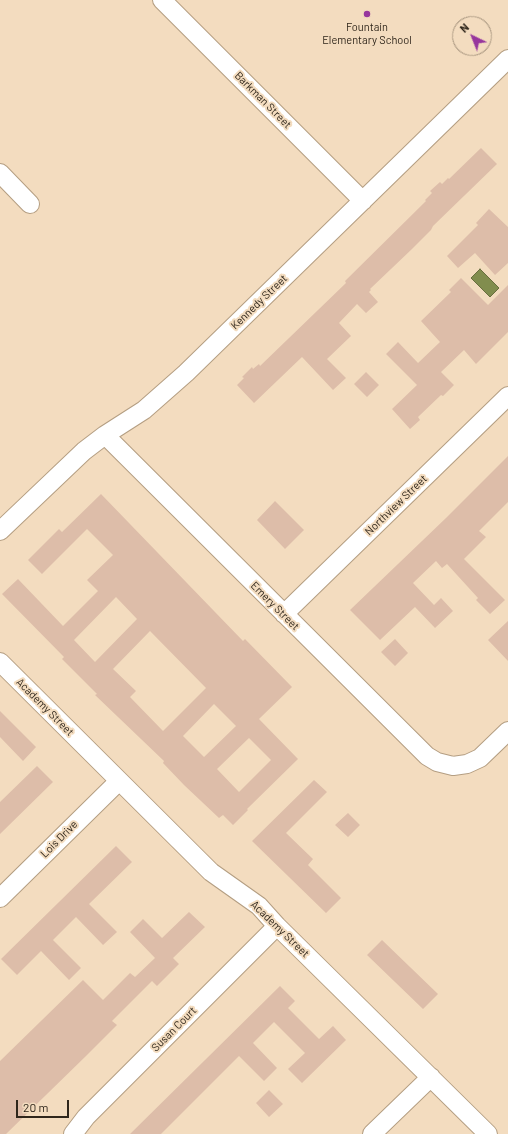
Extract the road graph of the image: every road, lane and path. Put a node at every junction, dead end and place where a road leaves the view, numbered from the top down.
1 (162, 0) edge
2 (508, 59) edge
3 (0, 173) edge
4 (364, 201) junction
5 (30, 204) dead end
6 (508, 396) edge
7 (104, 435) junction
8 (0, 531) edge
9 (284, 614) junction
10 (0, 662) edge
11 (508, 731) edge
12 (119, 781) junction
13 (0, 898) edge
14 (277, 926) junction
15 (431, 1077) junction
16 (73, 1134) edge
17 (372, 1134) edge
18 (488, 1134) edge

1 - 4 street, Barkman Street
2 - 4 street, Kennedy Street
3 - 5 street
4 - 7 street, Kennedy Street
6 - 9 street, Northview Street
7 - 8 street, Kennedy Street
7 - 9 street, Emery Street
9 - 11 street, Emery Street
10 - 12 street, Academy Street
12 - 13 street, Lois Drive
12 - 14 street, Academy Street
14 - 15 street, Academy Street
14 - 16 street, Susan Court
15 - 17 street
15 - 18 street, Academy Street

